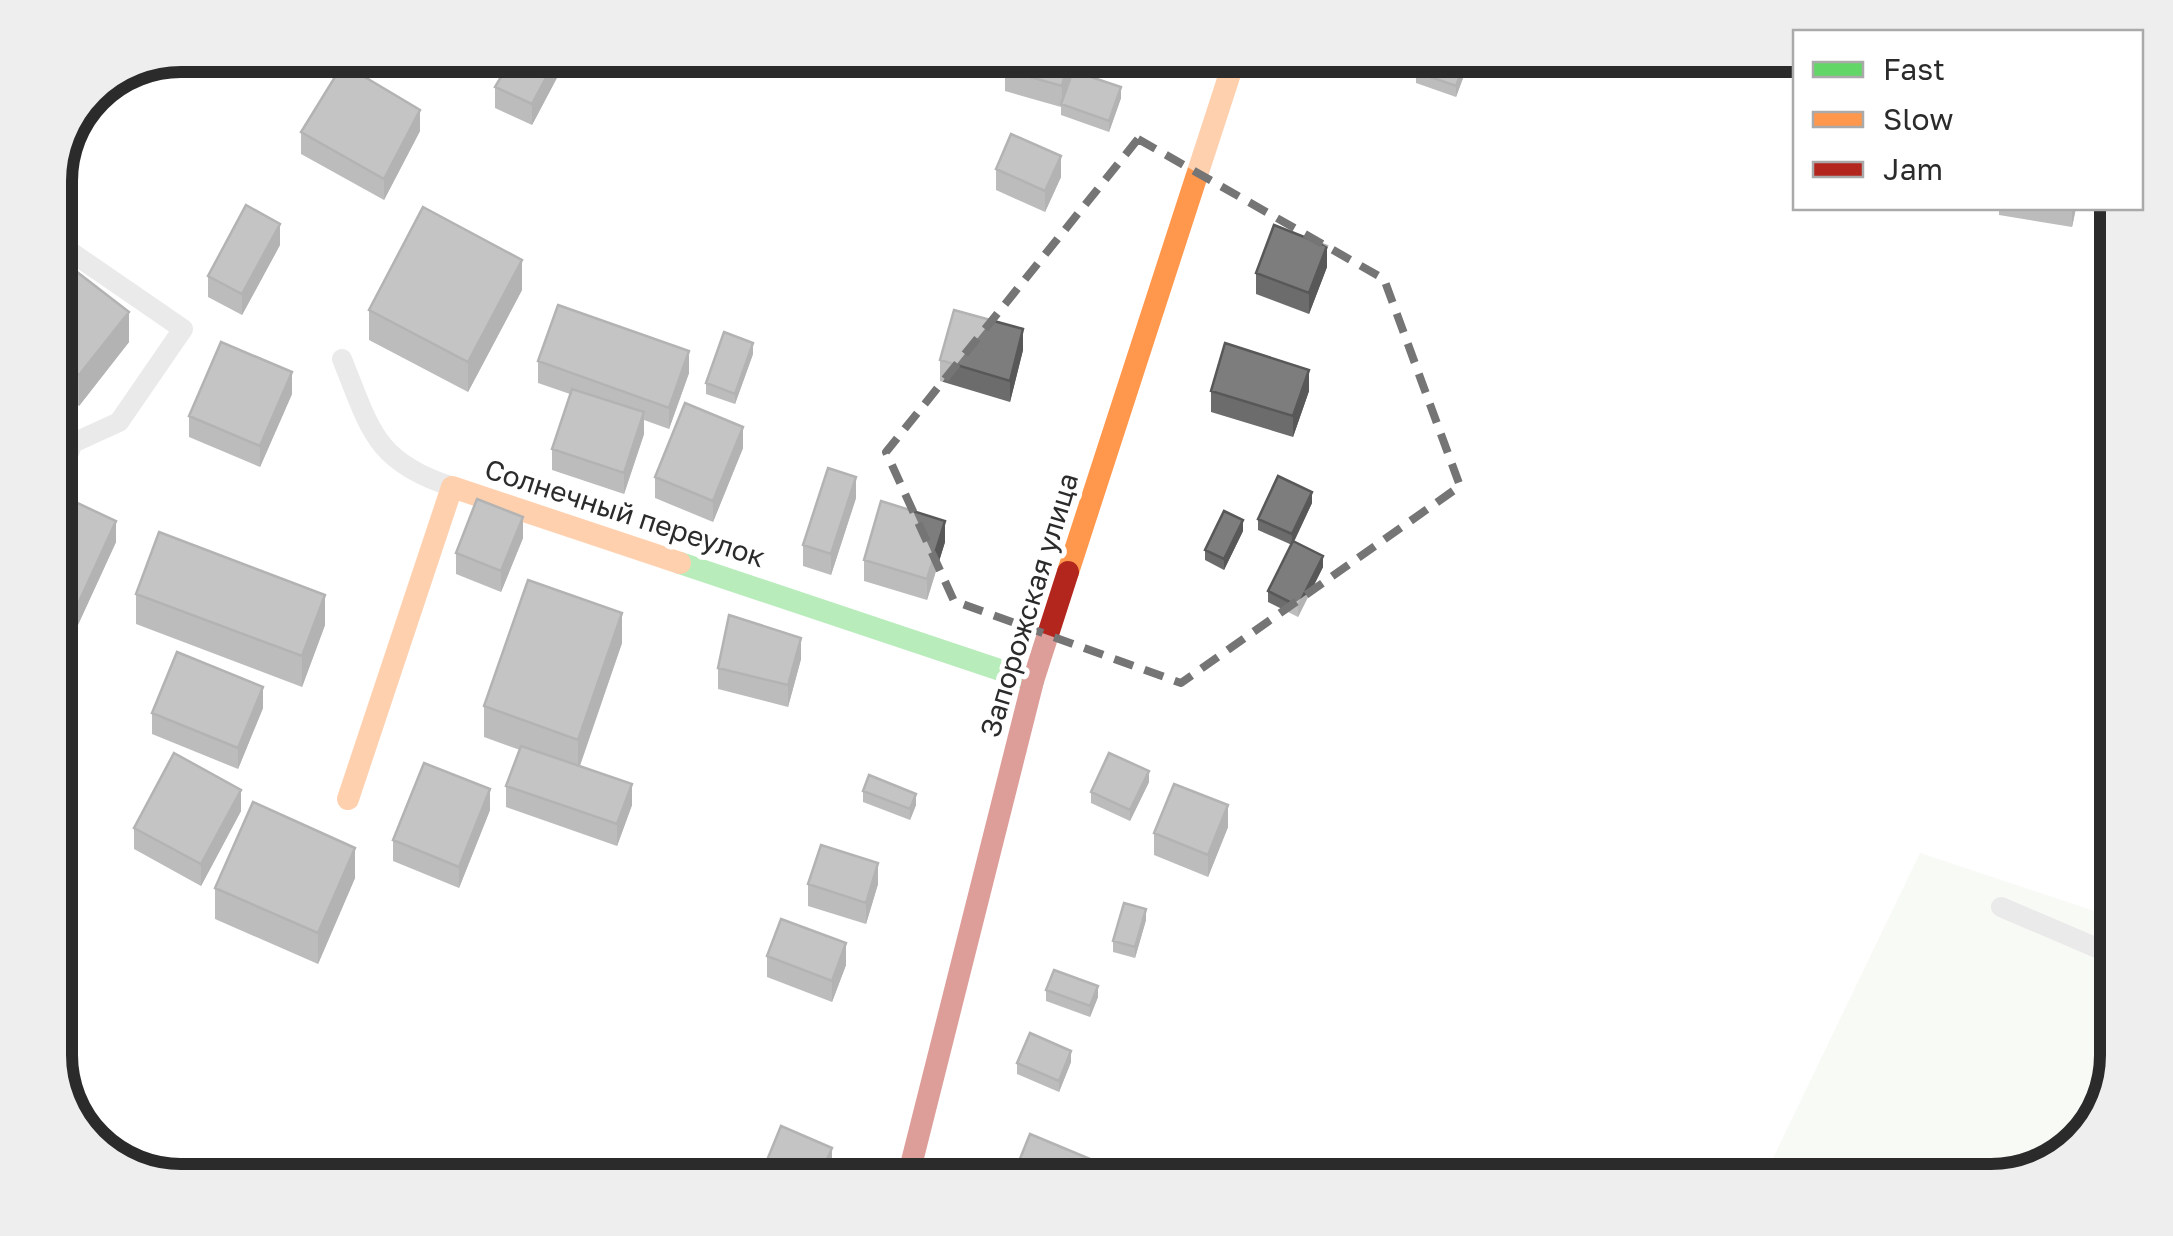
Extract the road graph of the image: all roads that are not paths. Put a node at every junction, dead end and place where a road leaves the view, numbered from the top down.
1 (1231, 72) edge
2 (73, 253) edge
3 (342, 359) dead end
4 (73, 445) edge
5 (452, 487) junction
6 (1034, 681) junction
7 (348, 799) dead end
8 (2001, 907) dead end
9 (2100, 949) edge
10 (910, 1164) edge

1 - 6 street, Запорожская улица
2 - 4 lane
3 - 5 lane
5 - 6 street, Солнечный переулок
5 - 7 street, Солнечный переулок
6 - 10 street, Запорожская улица
8 - 9 lane

